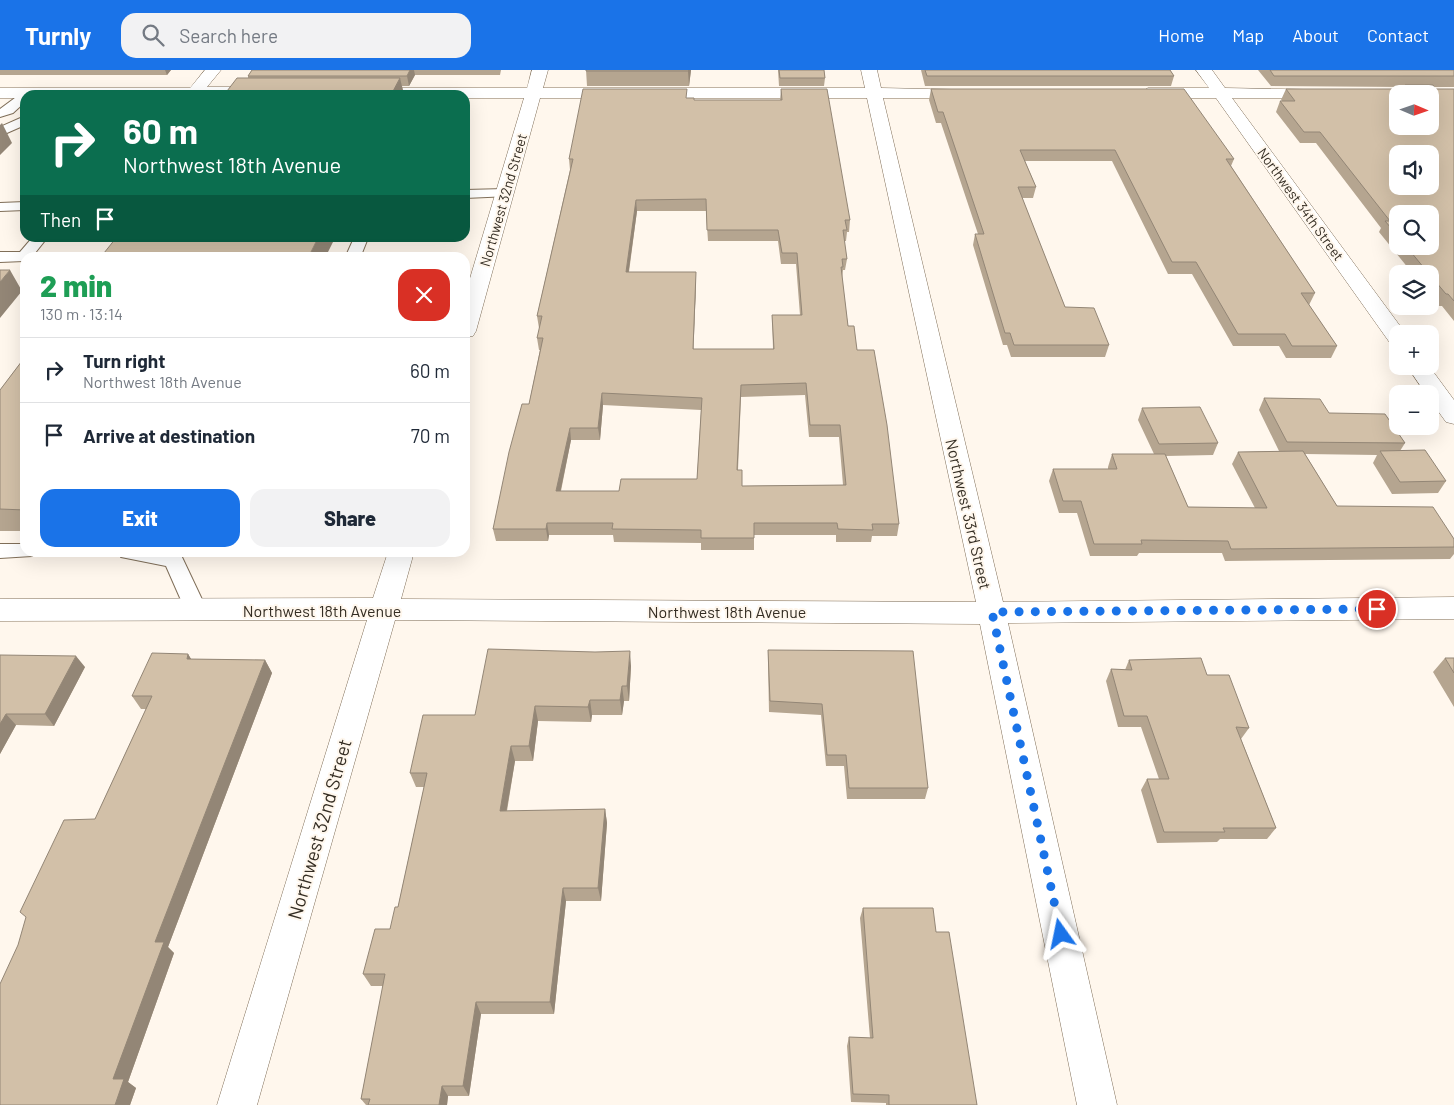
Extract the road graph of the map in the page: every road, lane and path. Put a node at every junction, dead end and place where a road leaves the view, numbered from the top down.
1 (212, 70) edge
2 (540, 70) edge
3 (1204, 70) edge
4 (871, 82) edge
5 (197, 90) edge
6 (0, 93) edge
7 (20, 93) edge
8 (470, 93) edge
9 (534, 93) junction
10 (983, 93) edge
11 (1132, 93) edge
12 (1221, 93) junction
13 (1338, 93) edge
14 (20, 94) edge
15 (20, 96) edge
16 (0, 106) edge
17 (0, 113) edge
18 (20, 118) edge
19 (20, 122) edge
20 (0, 132) edge
21 (505, 192) junction
22 (470, 194) edge
23 (0, 206) edge
24 (20, 206) edge
25 (36, 242) edge
26 (28, 252) edge
27 (20, 256) edge
28 (0, 257) edge
29 (470, 314) edge
30 (1389, 326) edge
31 (1424, 375) edge
32 (1454, 416) edge
33 (0, 551) edge
34 (20, 551) edge
35 (157, 557) edge
36 (400, 557) edge
37 (1454, 608) edge
38 (0, 610) edge
39 (196, 610) junction
40 (384, 610) junction
41 (992, 612) junction
42 (237, 1105) edge
43 (1097, 1105) edge

1 - 5 street
2 - 9 street, Northwest 32nd Street
3 - 12 street, Northwest 34th Street
4 - 9 street
4 - 10 street
4 - 41 street, Northwest 33rd Street
6 - 7 street
8 - 9 street
9 - 21 street, Northwest 32nd Street
11 - 12 street
12 - 13 street
12 - 30 street, Northwest 34th Street
14 - 16 lane
15 - 17 lane
17 - 18 lane
19 - 20 lane
21 - 22 lane
21 - 29 street, Northwest 32nd Street
23 - 24 lane
25 - 26 lane
27 - 28 lane
31 - 32 street
33 - 34 lane
35 - 39 lane
36 - 40 street, Northwest 32nd Street
37 - 41 street, Northwest 18th Avenue
38 - 39 street, Northwest 18th Avenue
39 - 40 street, Northwest 18th Avenue
40 - 41 street, Northwest 18th Avenue
40 - 42 street, Northwest 32nd Street
41 - 43 street, Northwest 33rd Street

